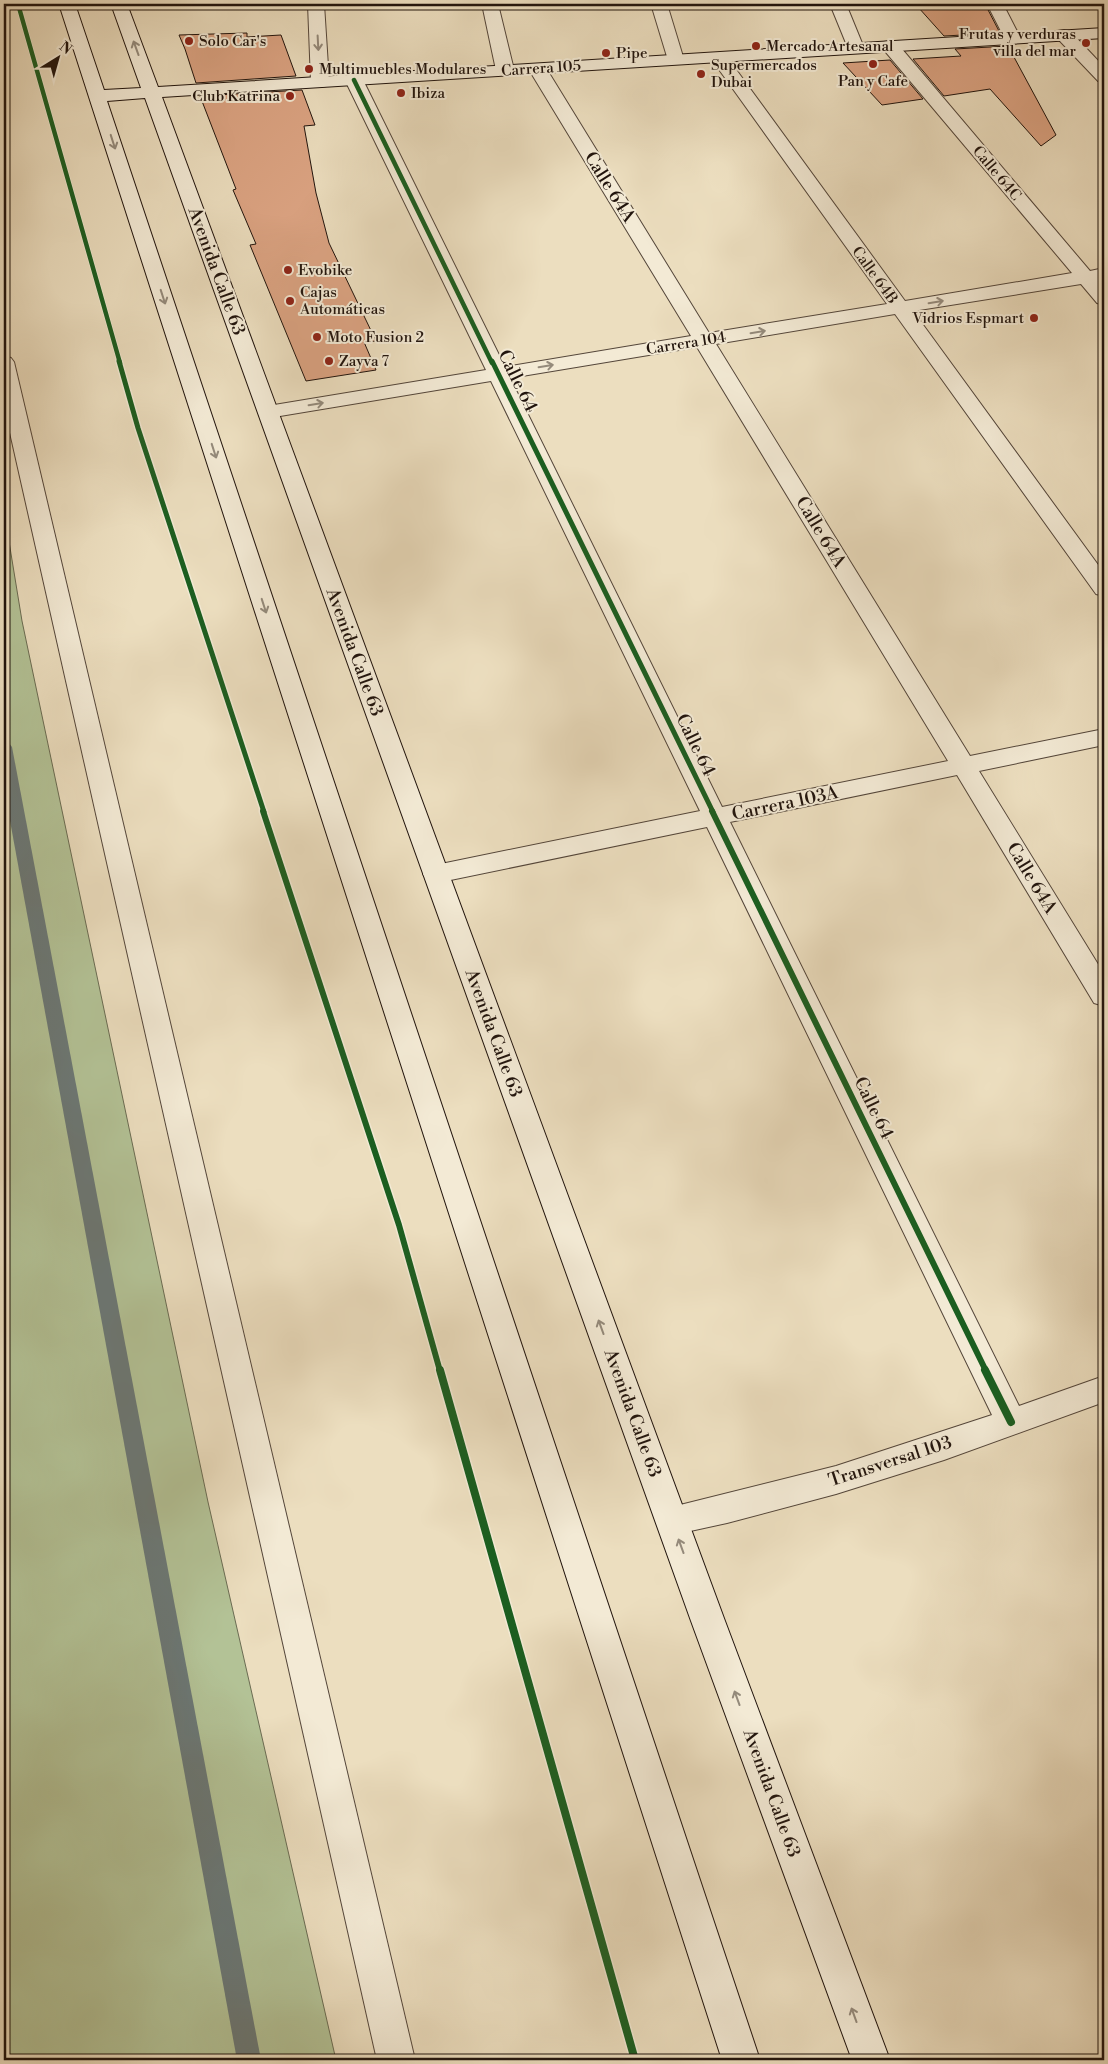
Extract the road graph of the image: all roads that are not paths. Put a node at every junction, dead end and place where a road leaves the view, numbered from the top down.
1 (67, 4) edge
2 (119, 4) edge
3 (316, 4) edge
4 (490, 4) edge
5 (659, 4) edge
6 (838, 4) edge
7 (995, 4) edge
8 (1104, 33) edge
9 (1064, 36) junction
10 (1013, 38) junction
11 (890, 46) junction
12 (856, 48) junction
13 (718, 57) junction
14 (676, 60) junction
15 (538, 68) junction
16 (504, 70) junction
17 (1104, 77) edge
18 (354, 80) junction
19 (320, 82) junction
20 (152, 92) junction
21 (98, 96) junction
22 (1095, 276) edge
23 (1104, 299) edge
24 (899, 308) junction
25 (704, 340) junction
26 (4, 362) edge
27 (498, 374) junction
28 (268, 412) junction
29 (1104, 589) edge
30 (1104, 737) edge
31 (964, 766) junction
32 (715, 818) junction
33 (436, 874) junction
34 (1104, 996) edge
35 (1104, 1389) edge
36 (1011, 1422) junction
37 (672, 1520) junction
38 (396, 2060) edge
39 (741, 2060) edge
40 (871, 2060) edge

1 - 21 street
20 -> 2 street, Avenida Calle 63
3 -> 19 street
4 - 16 street
5 - 14 street
6 - 12 street
7 - 10 street
8 - 9 street, Carrera 105
9 - 10 street, Carrera 105
9 - 17 street
10 - 11 street, Carrera 105
11 - 12 street, Carrera 105
11 - 22 street, Calle 64C
12 - 13 street, Carrera 105
13 - 14 street, Carrera 105
13 - 24 street, Calle 64B
14 - 15 street, Carrera 105
15 - 16 street, Carrera 105
15 - 25 street, Calle 64A
16 - 18 street, Carrera 105
18 - 19 street, Carrera 105
18 - 27 street, Calle 64
19 - 20 street, Carrera 105
20 - 21 street, Carrera 105
20 - 28 street, Avenida Calle 63
21 -> 39 street
22 - 23 street, Calle 64C
24 -> 22 street, Carrera 104
25 -> 24 street, Carrera 104
24 - 29 street, Calle 64B
27 -> 25 street, Carrera 104
25 - 31 street, Calle 64A
26 - 38 street
28 -> 27 street, Carrera 104
27 - 32 street, Calle 64
28 - 33 street, Avenida Calle 63
30 - 31 street, Carrera 103A
31 - 32 street, Carrera 103A
31 - 34 street, Calle 64A
32 - 33 street, Carrera 103A
32 - 36 street, Calle 64
37 -> 33 street, Avenida Calle 63
35 - 36 street, Transversal 103
36 - 37 street, Transversal 103
40 -> 37 street, Avenida Calle 63

